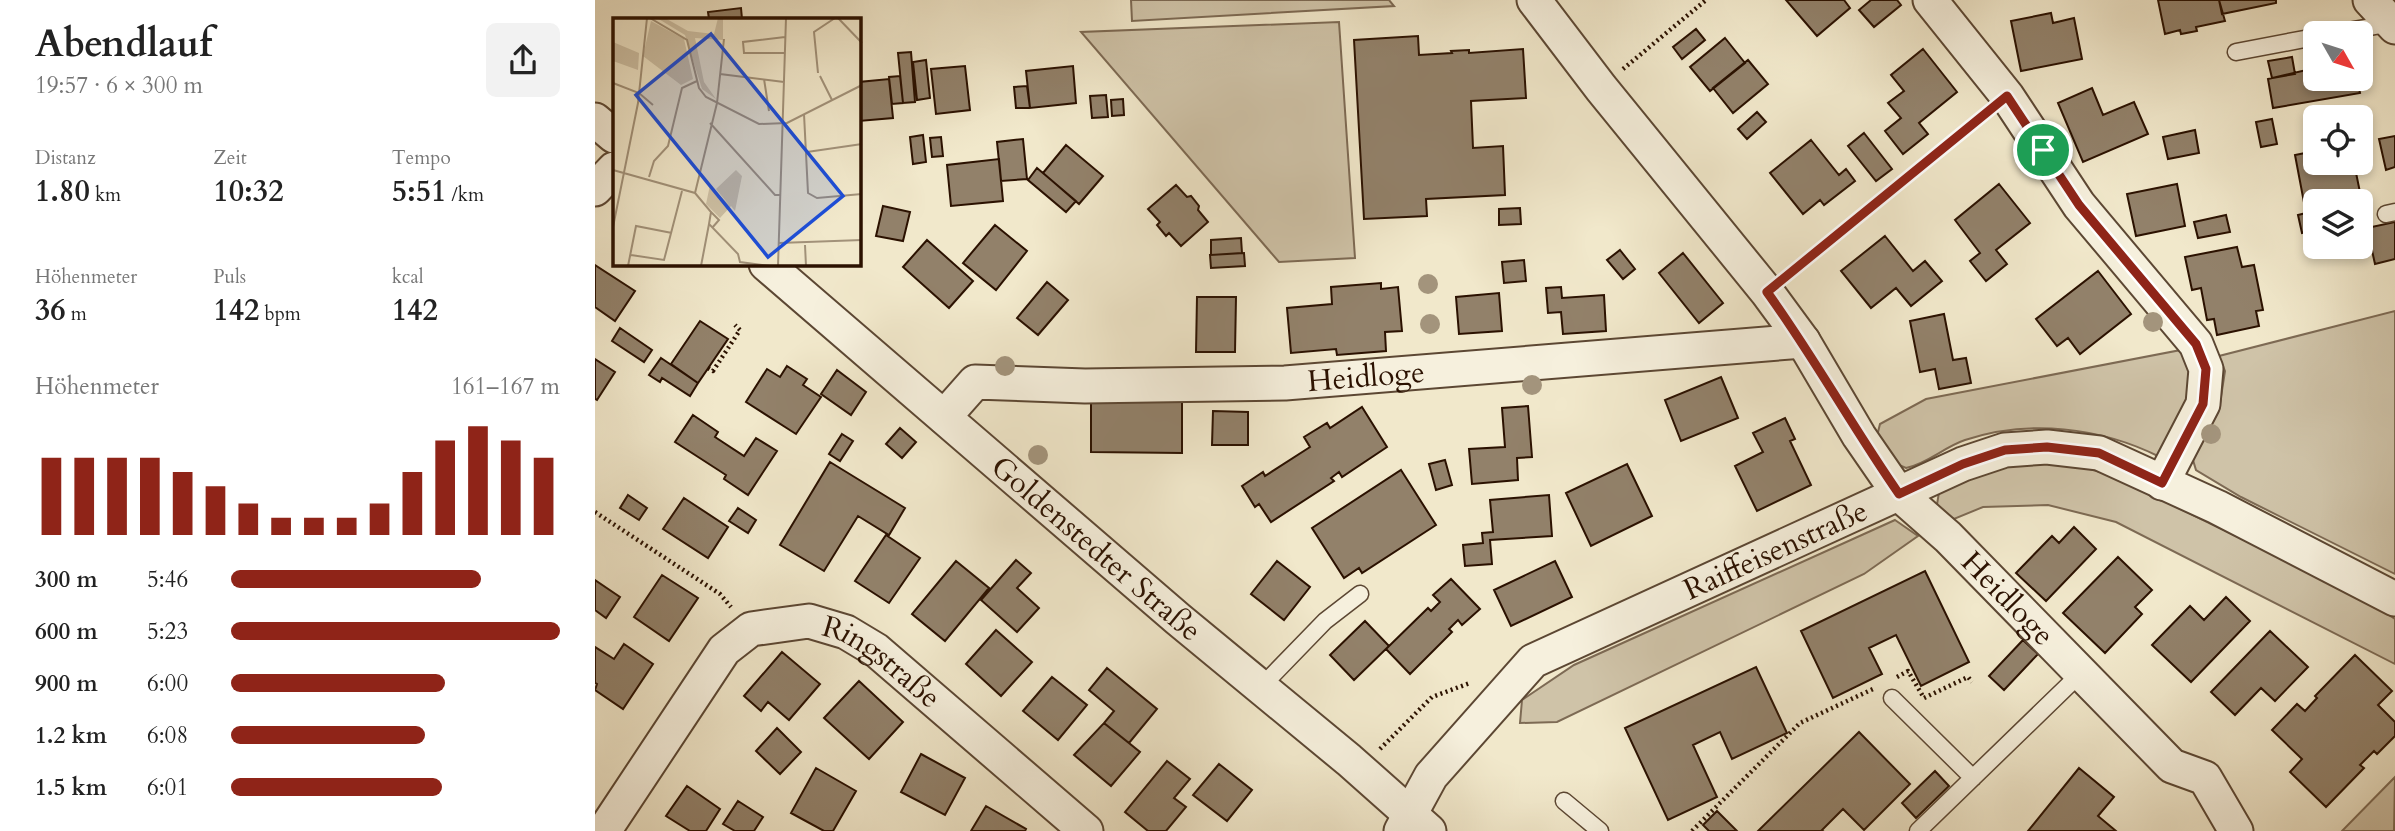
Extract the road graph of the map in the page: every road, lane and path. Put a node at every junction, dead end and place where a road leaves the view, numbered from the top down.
1 (1534, 0) edge
2 (1706, 0) edge
3 (1930, 0) edge
4 (2303, 39) edge
5 (2236, 52) dead end
6 (1601, 88) junction
7 (2007, 96) junction
8 (595, 120) edge
9 (613, 135) edge
10 (613, 170) edge
11 (595, 189) edge
12 (768, 266) edge
13 (1767, 292) junction
14 (735, 325) dead end
15 (1803, 341) junction
16 (708, 368) dead end
17 (944, 417) junction
18 (2162, 483) junction
19 (1899, 494) junction
20 (595, 512) edge
21 (1360, 594) dead end
22 (2395, 599) edge
23 (751, 629) junction
24 (2081, 673) junction
25 (1896, 677) dead end
26 (1483, 679) dead end
27 (1972, 682) dead end
28 (1261, 687) junction
29 (1888, 690) joint
30 (1380, 749) dead end
31 (1973, 778) junction
32 (1564, 801) dead end
33 (1413, 825) edge
34 (604, 831) edge
35 (1086, 831) edge
36 (1600, 831) edge
37 (1692, 831) edge
38 (1918, 831) edge
39 (2237, 831) edge

1 - 6 street, Heidloge
2 - 6 path
3 - 7 street
4 - 5 lane
6 - 13 street, Heidloge
7 - 13 path
7 - 18 street
8 - 9 street
10 - 11 street
12 - 17 street, Goldenstedter Straße
13 - 15 street, Heidloge
14 - 16 path
15 - 17 street, Heidloge
15 - 19 street, Heidloge
17 - 28 street, Goldenstedter Straße
18 - 19 street, Raiffeisenstraße
18 - 22 street, Raiffeisenstraße
19 - 24 street, Heidloge
19 - 33 street, Raiffeisenstraße
20 - 23 path
21 - 28 lane
23 - 34 street
23 - 35 street, Ringstraße
24 - 31 lane
24 - 39 street, Heidloge
25 - 27 path
26 - 30 path
28 - 33 street, Goldenstedter Straße
29 - 31 lane
29 - 37 path
31 - 38 lane
32 - 36 lane

